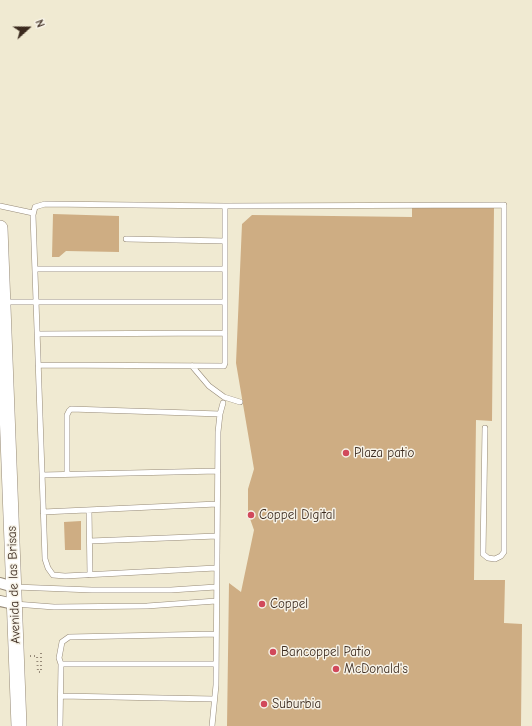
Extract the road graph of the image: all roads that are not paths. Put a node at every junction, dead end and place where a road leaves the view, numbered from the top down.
1 (0, 206) edge
2 (225, 206) junction
3 (34, 213) junction
4 (0, 228) edge
5 (126, 239) dead end
6 (225, 241) junction
7 (35, 269) junction
8 (225, 269) junction
9 (36, 301) junction
10 (3, 302) junction
11 (225, 302) junction
12 (225, 333) junction
13 (37, 334) junction
14 (38, 366) junction
15 (192, 366) junction
16 (240, 402) dead end
17 (223, 403) dead end
18 (220, 414) junction
19 (485, 428) dead end
20 (218, 472) junction
21 (67, 474) junction
22 (42, 475) junction
23 (217, 504) junction
24 (89, 510) junction
25 (43, 512) junction
26 (217, 536) junction
27 (90, 541) junction
28 (216, 568) junction
29 (90, 575) junction
30 (7, 585) edge
31 (216, 587) junction
32 (216, 601) junction
33 (7, 603) edge
34 (216, 634) junction
35 (61, 664) junction
36 (216, 664) junction
37 (61, 696) junction
38 (214, 699) junction
39 (19, 726) edge
40 (60, 726) edge
41 (212, 726) edge

1 - 3 lane
2 - 3 lane
2 - 6 lane
2 - 19 lane
3 - 7 lane
4 - 10 main road, Avenida de las Brisas
5 - 6 lane
6 - 8 lane
7 - 8 lane
7 - 9 lane
8 - 11 lane
9 - 10 lane
9 - 11 lane
9 - 13 lane
10 - 30 main road, Avenida de las Brisas
11 - 12 lane
12 - 13 lane
12 - 15 lane
13 - 14 lane
14 - 15 lane
14 - 22 lane
15 - 16 lane
17 - 18 lane
18 - 20 lane
18 - 21 lane
20 - 21 lane
20 - 23 lane
21 - 22 lane
22 - 25 lane
23 - 24 lane
23 - 26 lane
24 - 25 lane
24 - 27 lane
25 - 29 lane
26 - 27 lane
26 - 28 lane
27 - 29 lane
28 - 29 lane
28 - 31 lane
30 - 31 lane
30 - 33 main road, Avenida de las Brisas
31 - 32 lane
32 - 33 lane
32 - 34 lane
33 - 39 main road, Avenida de las Brisas
34 - 35 lane
34 - 36 lane
35 - 36 lane
35 - 37 lane
36 - 38 lane
37 - 38 lane
37 - 40 lane
38 - 41 lane

